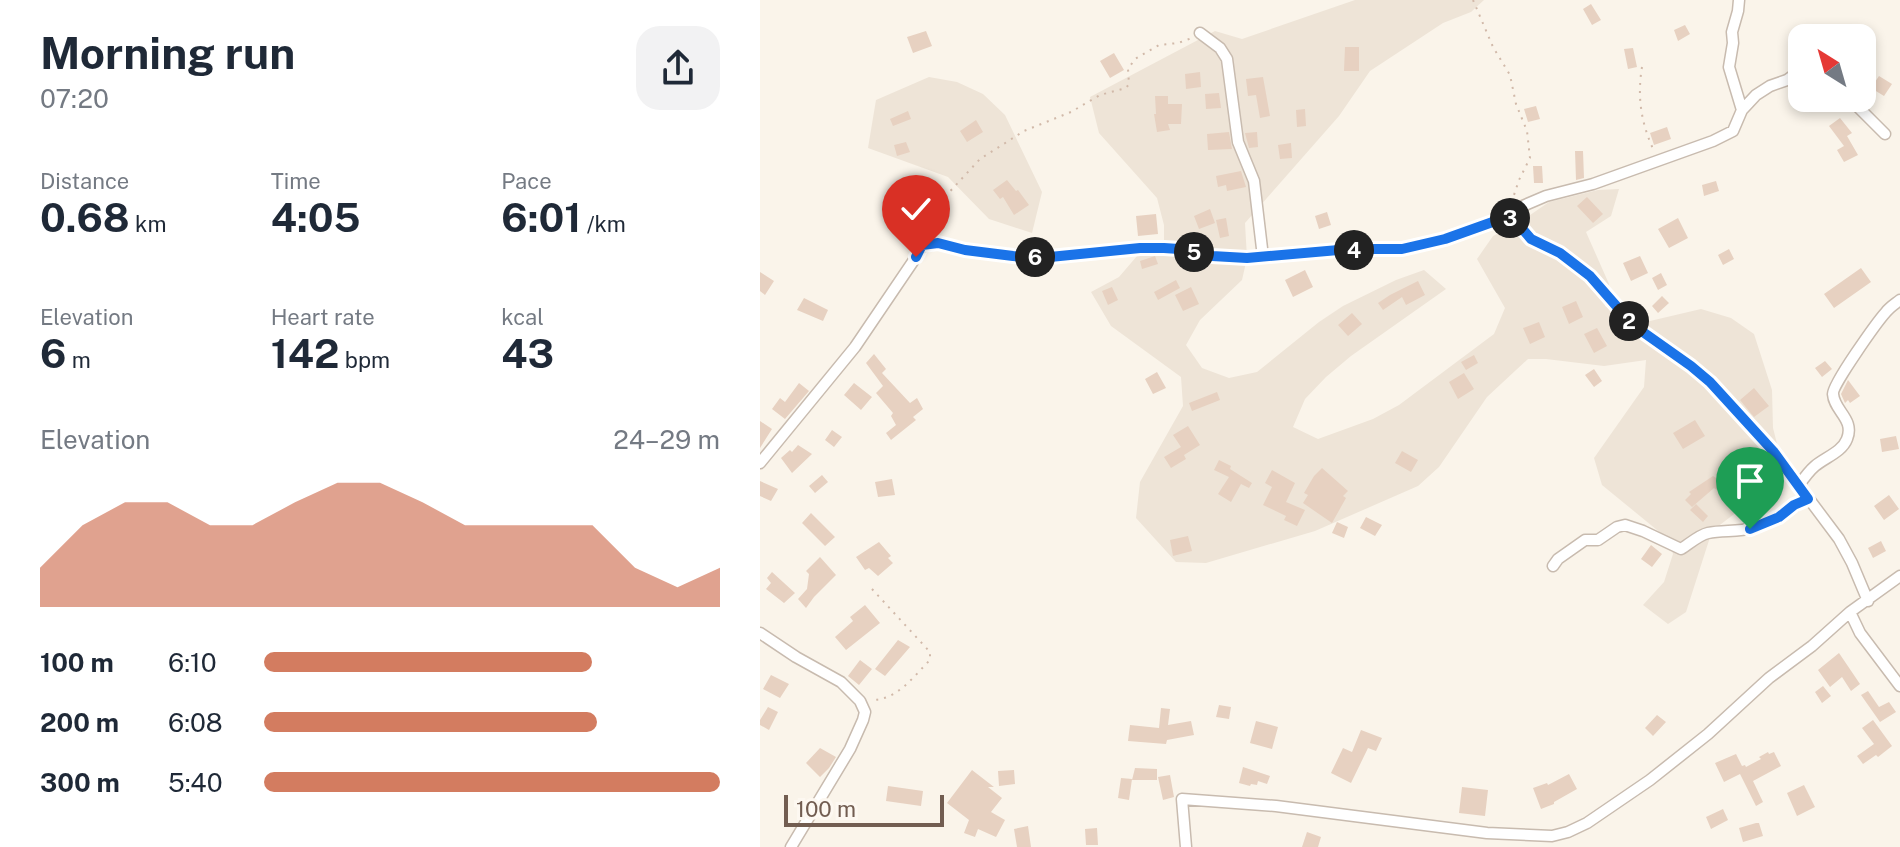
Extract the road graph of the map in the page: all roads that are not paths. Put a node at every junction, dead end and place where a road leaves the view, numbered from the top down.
1 (1739, 0) edge
2 (1200, 33) road end
3 (1788, 79) edge
4 (1742, 110) junction
5 (1863, 112) edge
6 (1885, 134) dead end
7 (1515, 213) junction
8 (1263, 257) junction
9 (1900, 300) edge
10 (760, 463) edge
11 (1799, 485) junction
12 (1808, 499) junction
13 (1553, 566) dead end
14 (1900, 576) edge
15 (1868, 601) junction
16 (1850, 612) junction
17 (760, 633) edge
18 (1900, 686) edge
19 (791, 847) edge
20 (1186, 847) edge

1 - 4 street
2 - 8 street
3 - 4 street
4 - 7 street
5 - 6 street
7 - 8 street
7 - 11 street
8 - 10 street
9 - 11 street
11 - 12 street
12 - 13 street
12 - 15 street
14 - 15 street
15 - 16 street
16 - 18 street
16 - 20 street
17 - 19 street

